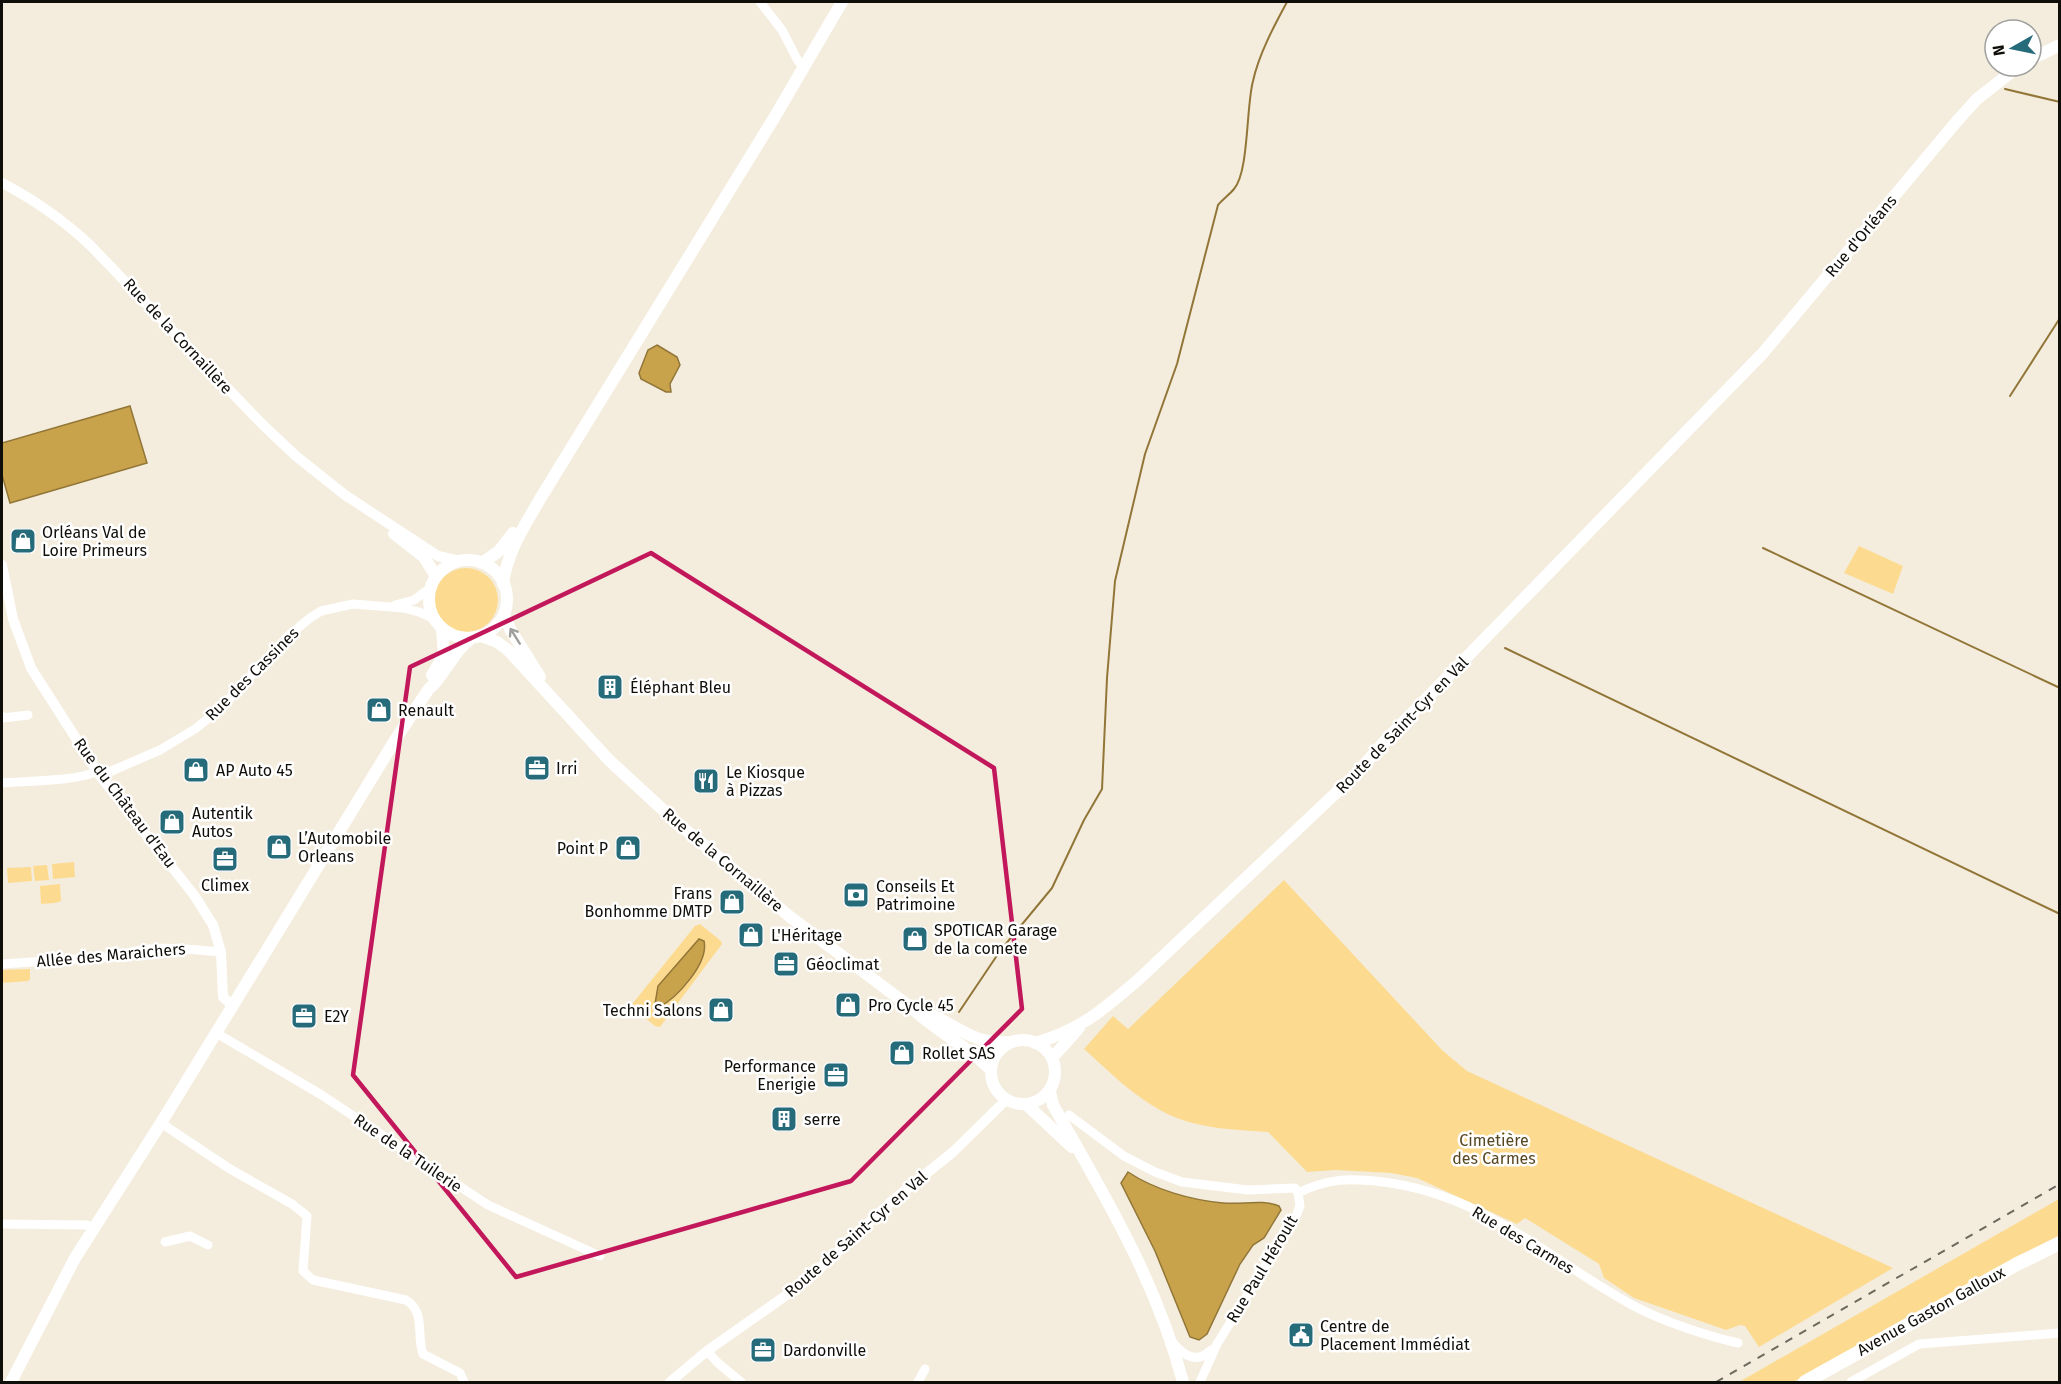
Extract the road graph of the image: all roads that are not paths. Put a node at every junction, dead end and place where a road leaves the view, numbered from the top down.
1 (760, 2) edge
2 (842, 2) edge
3 (2060, 45) edge
4 (2043, 53) edge
5 (803, 66) junction
6 (2004, 78) edge
7 (2, 183) edge
8 (1708, 410) joint
9 (349, 498) junction
10 (540, 499) junction
11 (425, 559) joint
12 (460, 561) junction
13 (482, 563) junction
14 (2, 565) edge
15 (436, 576) junction
16 (503, 584) junction
17 (430, 588) junction
18 (376, 606) junction
19 (504, 614) junction
20 (433, 618) junction
21 (442, 629) junction
22 (475, 637) junction
23 (428, 690) junction
24 (550, 694) junction
25 (28, 715) dead end
26 (2, 716) edge
27 (98, 773) junction
28 (2, 783) edge
29 (221, 952) junction
30 (2, 964) edge
31 (233, 1006) junction
32 (913, 1009) junction
33 (1082, 1025) junction
34 (224, 1037) dead end
35 (1012, 1042) junction
36 (1035, 1043) junction
37 (1052, 1059) junction
38 (991, 1070) junction
39 (1050, 1091) junction
40 (1006, 1100) junction
41 (1027, 1105) junction
42 (1070, 1115) dead end
43 (160, 1123) junction
44 (1078, 1152) junction
45 (1298, 1193) junction
46 (2, 1224) edge
47 (94, 1229) junction
48 (165, 1242) dead end
49 (2060, 1243) edge
50 (208, 1245) dead end
51 (600, 1256) dead end
52 (2060, 1333) edge
53 (1171, 1341) junction
54 (1737, 1343) dead end
55 (1217, 1344) junction
56 (707, 1351) junction
57 (925, 1369) dead end
58 (11, 1383) edge
59 (464, 1383) edge
60 (670, 1383) edge
61 (741, 1383) edge
62 (918, 1383) edge
63 (1183, 1383) edge
64 (1200, 1383) edge
65 (1804, 1383) edge
66 (1851, 1383) edge

1 - 5 street
2 - 5 main road
3 - 4 main road
5 - 10 main road
6 - 8 main road, Rue d'Orléans
7 - 9 street, Rue de la Cornaillère
8 - 33 main road, Route de Saint-Cyr en Val
9 - 11 street, Rue de la Cornaillère
9 - 12 street, Rue de la Cornaillère
10 - 13 main road
10 - 16 main road
11 - 15 main road, Rue de la Cornaillère
12 - 13 main road
12 - 15 main road
13 - 16 main road
14 - 27 street, Rue du Château d'Eau
15 - 17 main road
16 - 19 main road
17 - 18 street, Rue des Cassines
17 - 20 main road
18 - 20 street, Rue des Cassines
18 - 27 street, Rue des Cassines
19 - 22 main road
24 -> 19 main road, Rue de la Cornaillère
20 - 21 main road
21 - 22 main road
21 - 23 main road
22 - 23 main road
22 - 24 main road, Rue de la Cornaillère
23 - 31 main road
24 - 32 main road, Rue de la Cornaillère
25 - 26 street
27 - 28 street, Rue des Cassines
27 - 29 street, Rue du Château d'Eau
29 - 30 street, Allée des Maraichers
29 - 31 street, Rue du Château d'Eau
31 - 43 main road
32 - 35 main road, Rue de la Cornaillère
32 - 38 main road, Rue de la Cornaillère
33 - 36 main road, Route de Saint-Cyr en Val
33 - 37 main road, Route de Saint-Cyr en Val
34 - 51 street, Rue de la Tuilerie
35 - 36 main road
35 - 38 main road
36 - 37 main road
37 - 39 main road
38 - 40 main road
39 - 41 main road
39 - 44 main road
40 - 41 main road
40 - 56 street, Route de Saint-Cyr en Val
41 - 44 main road
42 - 45 street, Rue des Carmes
43 - 47 main road
43 - 59 street
44 - 53 main road
45 - 54 street, Rue des Carmes
45 - 55 street, Rue Paul Héroult
46 - 47 street
47 - 58 main road
48 - 50 street
49 - 65 main road, Avenue Gaston Galloux
52 - 66 street
53 - 55 street
53 - 63 main road
55 - 64 street, Rue Paul Héroult
56 - 60 street, Route de Saint-Cyr en Val
56 - 61 street
57 - 62 street

